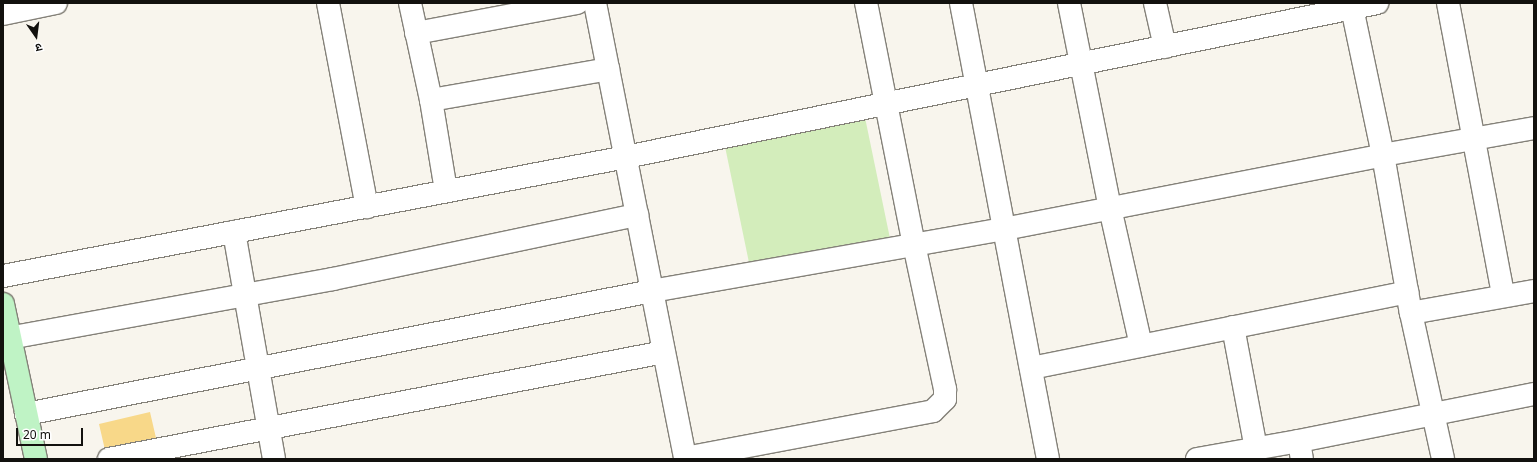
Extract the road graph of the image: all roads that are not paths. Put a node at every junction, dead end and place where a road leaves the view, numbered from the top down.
1 (56, 3) edge
2 (328, 3) edge
3 (410, 3) edge
4 (577, 3) edge
5 (595, 3) edge
6 (866, 3) edge
7 (961, 3) edge
8 (1069, 3) edge
9 (1155, 3) edge
10 (1377, 3) edge
11 (1448, 3) edge
12 (1351, 6) edge
13 (3, 14) edge
14 (416, 33) junction
15 (1166, 47) junction
16 (1081, 64) junction
17 (608, 69) junction
18 (976, 86) junction
19 (431, 100) junction
20 (885, 104) junction
21 (1534, 128) edge
22 (1473, 139) junction
23 (1384, 155) junction
24 (626, 156) junction
25 (446, 191) junction
26 (367, 207) junction
27 (1110, 208) junction
28 (637, 215) junction
29 (1004, 229) junction
30 (234, 232) junction
31 (914, 245) junction
32 (3, 276) edge
33 (652, 291) junction
34 (1534, 291) edge
35 (246, 294) junction
36 (1503, 295) junction
37 (1409, 303) junction
38 (3, 304) edge
39 (1233, 328) junction
40 (7, 338) edge
41 (1141, 346) junction
42 (664, 352) junction
43 (259, 368) junction
44 (1031, 368) junction
45 (1534, 394) edge
46 (26, 414) junction
47 (1434, 414) junction
48 (268, 428) junction
49 (1256, 449) junction
50 (1300, 450) edge
51 (36, 459) edge
52 (109, 459) edge
53 (274, 459) edge
54 (685, 459) edge
55 (1048, 459) edge
56 (1197, 459) edge
57 (1443, 459) edge

1 - 13 street
2 - 26 street
3 - 14 street
4 - 14 street
5 - 17 street
6 - 20 street
7 - 18 street
8 - 16 street
9 - 15 street
10 - 12 street
11 - 22 street
12 - 15 street
12 - 23 street
14 - 19 street
15 - 16 street
16 - 18 street
16 - 27 street
17 - 19 street
17 - 24 street
18 - 20 street
18 - 29 street
19 - 25 street
20 - 24 street
20 - 31 street
21 - 22 street
22 - 23 street
22 - 36 street
23 - 27 street
23 - 37 street
24 - 25 street
24 - 28 street
25 - 26 street
26 - 30 street
27 - 29 street
27 - 41 street
28 - 33 street
28 - 35 street
29 - 31 street
29 - 44 street
30 - 32 street
30 - 35 street
31 - 33 street
31 - 54 street
33 - 42 street
33 - 43 street
34 - 36 street
35 - 40 street
35 - 43 street
36 - 37 street
37 - 39 street
37 - 47 street
38 - 40 main road
39 - 41 street
39 - 49 street
40 - 46 main road
41 - 44 street
42 - 48 street
42 - 54 street
43 - 46 street
43 - 48 street
44 - 55 street
45 - 47 street
46 - 51 main road
47 - 50 street
47 - 57 street
48 - 52 street
48 - 53 street
49 - 50 street
49 - 56 street

